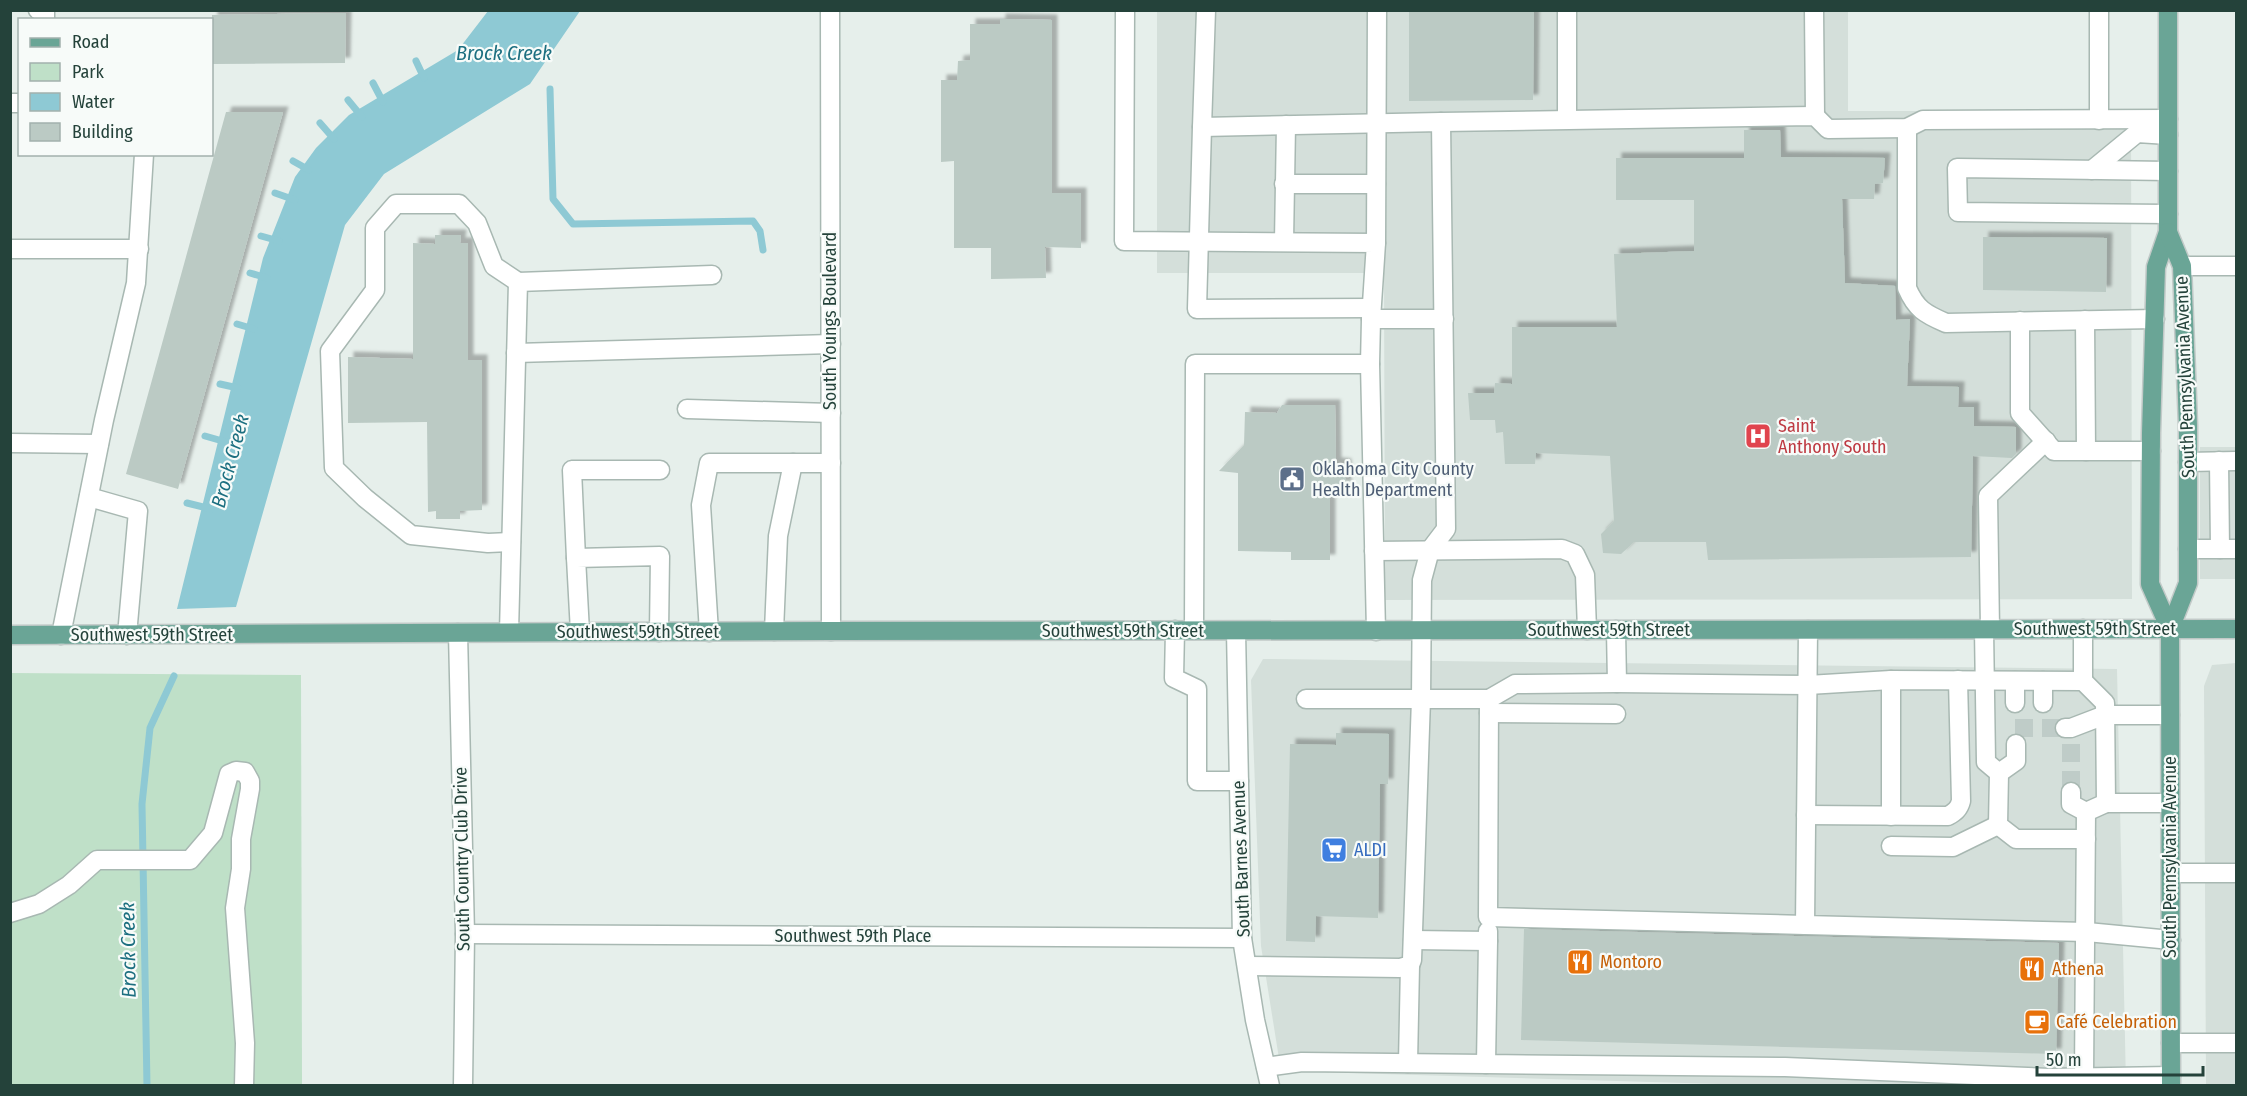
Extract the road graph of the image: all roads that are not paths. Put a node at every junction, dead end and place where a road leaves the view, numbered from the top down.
1 (830, 10) edge
2 (1125, 10) edge
3 (1206, 10) edge
4 (1377, 10) edge
5 (1567, 10) edge
6 (1814, 10) edge
7 (2098, 10) edge
8 (2168, 10) edge
9 (1815, 116) junction
10 (1568, 119) junction
11 (2099, 120) junction
12 (1441, 122) junction
13 (1376, 123) junction
14 (1286, 125) junction
15 (1202, 127) junction
16 (2168, 127) junction
17 (1907, 128) junction
18 (144, 156) edge
19 (2092, 170) junction
20 (2168, 171) junction
21 (1284, 184) junction
22 (1376, 184) junction
23 (2168, 214) junction
24 (2168, 232) junction
25 (1284, 241) junction
26 (1200, 242) junction
27 (1376, 243) junction
28 (10, 249) edge
29 (139, 249) junction
30 (2182, 266) junction
31 (2236, 266) edge
32 (712, 275) dead end
33 (518, 282) junction
34 (1370, 313) junction
35 (1444, 319) junction
36 (2155, 319) junction
37 (2085, 320) junction
38 (2020, 321) junction
39 (831, 344) junction
40 (516, 353) junction
41 (1370, 364) junction
42 (687, 409) dead end
43 (831, 413) junction
44 (2046, 441) junction
45 (10, 443) edge
46 (99, 444) junction
47 (2086, 451) junction
48 (2151, 451) junction
49 (2228, 461) edge
50 (2188, 462) junction
51 (793, 463) junction
52 (831, 463) junction
53 (660, 470) dead end
54 (89, 496) junction
55 (511, 542) junction
56 (2188, 549) junction
57 (2228, 549) edge
58 (1431, 550) junction
59 (1374, 551) junction
60 (576, 558) junction
61 (2083, 629) junction
62 (2170, 629) junction
63 (2236, 629) edge
64 (1175, 630) junction
65 (1194, 630) junction
66 (1587, 630) junction
67 (1616, 630) junction
68 (1809, 630) junction
69 (1987, 630) junction
70 (774, 631) junction
71 (831, 631) junction
72 (1236, 631) junction
73 (1376, 631) junction
74 (1421, 631) junction
75 (509, 632) junction
76 (579, 632) junction
77 (659, 632) junction
78 (709, 632) junction
79 (458, 633) junction
80 (10, 635) edge
81 (61, 635) junction
82 (127, 635) junction
83 (1891, 680) junction
84 (1958, 680) junction
85 (1985, 680) junction
86 (2015, 681) junction
87 (2043, 681) junction
88 (2083, 681) junction
89 (1617, 683) junction
90 (1808, 684) junction
91 (1306, 699) dead end
92 (1421, 699) junction
93 (2015, 703) dead end
94 (2043, 703) dead end
95 (1489, 706) junction
96 (1616, 714) dead end
97 (2105, 715) junction
98 (2170, 715) junction
99 (2069, 733) tunnel mouth
100 (2016, 744) dead end
101 (1999, 773) junction
102 (1239, 781) junction
103 (2071, 792) tunnel mouth
104 (2106, 803) junction
105 (2170, 803) junction
106 (2086, 812) junction
107 (1806, 815) junction
108 (1891, 816) junction
109 (1998, 825) junction
110 (213, 833) junction
111 (2086, 838) junction
112 (241, 839) junction
113 (1891, 846) dead end
114 (2171, 873) junction
115 (2236, 873) edge
116 (10, 913) edge
117 (1488, 917) junction
118 (1804, 925) junction
119 (2087, 932) junction
120 (465, 934) junction
121 (1242, 938) junction
122 (1413, 940) junction
123 (2171, 940) junction
124 (1488, 941) junction
125 (1410, 965) junction
126 (1247, 966) junction
127 (2171, 1043) junction
128 (2236, 1043) edge
129 (1407, 1064) junction
130 (1486, 1064) junction
131 (1266, 1067) junction
132 (2084, 1077) junction
133 (2171, 1081) edge
134 (244, 1086) edge
135 (463, 1086) edge
136 (1270, 1086) edge

1 - 39 street, South Youngs Boulevard
2 - 26 street
3 - 15 street
4 - 13 street
5 - 10 street
6 - 9 street
7 - 11 street
8 - 16 main road, South Pennsylvania Avenue
9 - 10 street
9 - 17 street
10 - 12 street
11 - 16 street
11 - 17 street
12 - 13 street
12 - 35 street
13 - 14 street
13 - 22 street
14 - 15 street
14 - 21 street
15 - 26 street
16 - 19 street
16 - 20 main road, South Pennsylvania Avenue
17 - 38 street
18 - 29 street
19 - 20 street
19 - 23 street
20 - 23 main road, South Pennsylvania Avenue
21 - 22 street
21 - 25 street
22 - 27 street
23 - 24 main road, South Pennsylvania Avenue
24 - 30 main road, South Pennsylvania Avenue
24 - 36 main road, South Pennsylvania Avenue
25 - 26 street
25 - 27 street
26 - 34 street
27 - 34 street
28 - 29 street
29 - 46 street
30 - 31 street
30 - 50 main road, South Pennsylvania Avenue
32 - 33 street
33 - 40 street
33 - 55 street
34 - 35 street
34 - 41 street
35 - 58 street
36 - 37 street
36 - 48 main road, South Pennsylvania Avenue
37 - 38 street
37 - 47 street
38 - 44 street
39 - 40 street
39 - 43 street, South Youngs Boulevard
40 - 55 street
41 - 59 street
41 - 65 street
42 - 43 street
43 - 52 street, South Youngs Boulevard
44 - 47 street
44 - 69 street
45 - 46 street
46 - 54 street
47 - 48 street
48 - 62 main road, South Pennsylvania Avenue
49 - 50 street
49 - 57 street
50 - 56 main road, South Pennsylvania Avenue
51 - 52 street
51 - 70 street
51 - 78 street
52 - 71 street, South Youngs Boulevard
53 - 60 street
54 - 81 street
54 - 82 street
55 - 75 street
56 - 57 street
56 - 62 main road, South Pennsylvania Avenue
58 - 59 street
58 - 66 street
58 - 74 street
59 - 73 street
60 - 76 street
60 - 77 street
61 - 62 main road, Southwest 59th Street
61 - 69 main road, Southwest 59th Street
61 - 88 street
62 - 63 main road, Southwest 59th Street
62 - 98 main road, South Pennsylvania Avenue
64 - 65 main road, Southwest 59th Street
64 - 71 main road, Southwest 59th Street
64 - 102 street
65 - 72 main road, Southwest 59th Street
66 - 67 main road, Southwest 59th Street
66 - 74 main road, Southwest 59th Street
67 - 68 main road, Southwest 59th Street
67 - 89 street
68 - 69 main road, Southwest 59th Street
68 - 90 street
69 - 85 street
70 - 71 main road, Southwest 59th Street
70 - 78 main road, Southwest 59th Street
72 - 73 main road, Southwest 59th Street
72 - 102 street, South Barnes Avenue
73 - 74 main road, Southwest 59th Street
74 - 92 street
75 - 76 main road, Southwest 59th Street
75 - 79 main road, Southwest 59th Street
76 - 77 main road, Southwest 59th Street
77 - 78 main road, Southwest 59th Street
79 - 82 main road, Southwest 59th Street
79 - 120 street, South Country Club Drive
80 - 81 main road, Southwest 59th Street
81 - 82 main road, Southwest 59th Street
83 - 84 street
83 - 90 street
83 - 108 street
84 - 85 street
84 - 108 street
85 - 86 street
85 - 101 street
86 - 87 street
86 - 93 street
87 - 88 street
87 - 94 street
88 - 97 street
89 - 90 street
89 - 95 street
90 - 107 street
91 - 92 street
92 - 95 street
92 - 122 street
95 - 96 street
95 - 117 street
97 - 98 street
97 - 99 street
97 - 104 street
98 - 105 main road, South Pennsylvania Avenue
100 - 101 street
101 - 109 street
102 - 121 street, South Barnes Avenue
103 - 106 street
104 - 105 street
104 - 106 street
105 - 114 main road, South Pennsylvania Avenue
106 - 111 street
107 - 108 street
107 - 118 street
109 - 111 street
109 - 113 street
110 - 112 street
110 - 112 street
110 - 116 street
111 - 119 street
112 - 134 street
114 - 115 street
114 - 123 main road, South Pennsylvania Avenue
117 - 118 street
117 - 124 street
118 - 119 street
119 - 123 street
119 - 132 street
120 - 121 street, Southwest 59th Place
120 - 135 street, South Country Club Drive
121 - 126 street, South Barnes Avenue
122 - 124 street
122 - 125 street
123 - 127 main road, South Pennsylvania Avenue
124 - 130 street
125 - 126 street
125 - 129 street
126 - 131 street, South Barnes Avenue
127 - 128 street
127 - 133 main road, South Pennsylvania Avenue
129 - 130 street
129 - 131 street
130 - 132 street
131 - 136 street, South Barnes Avenue
132 - 133 street

